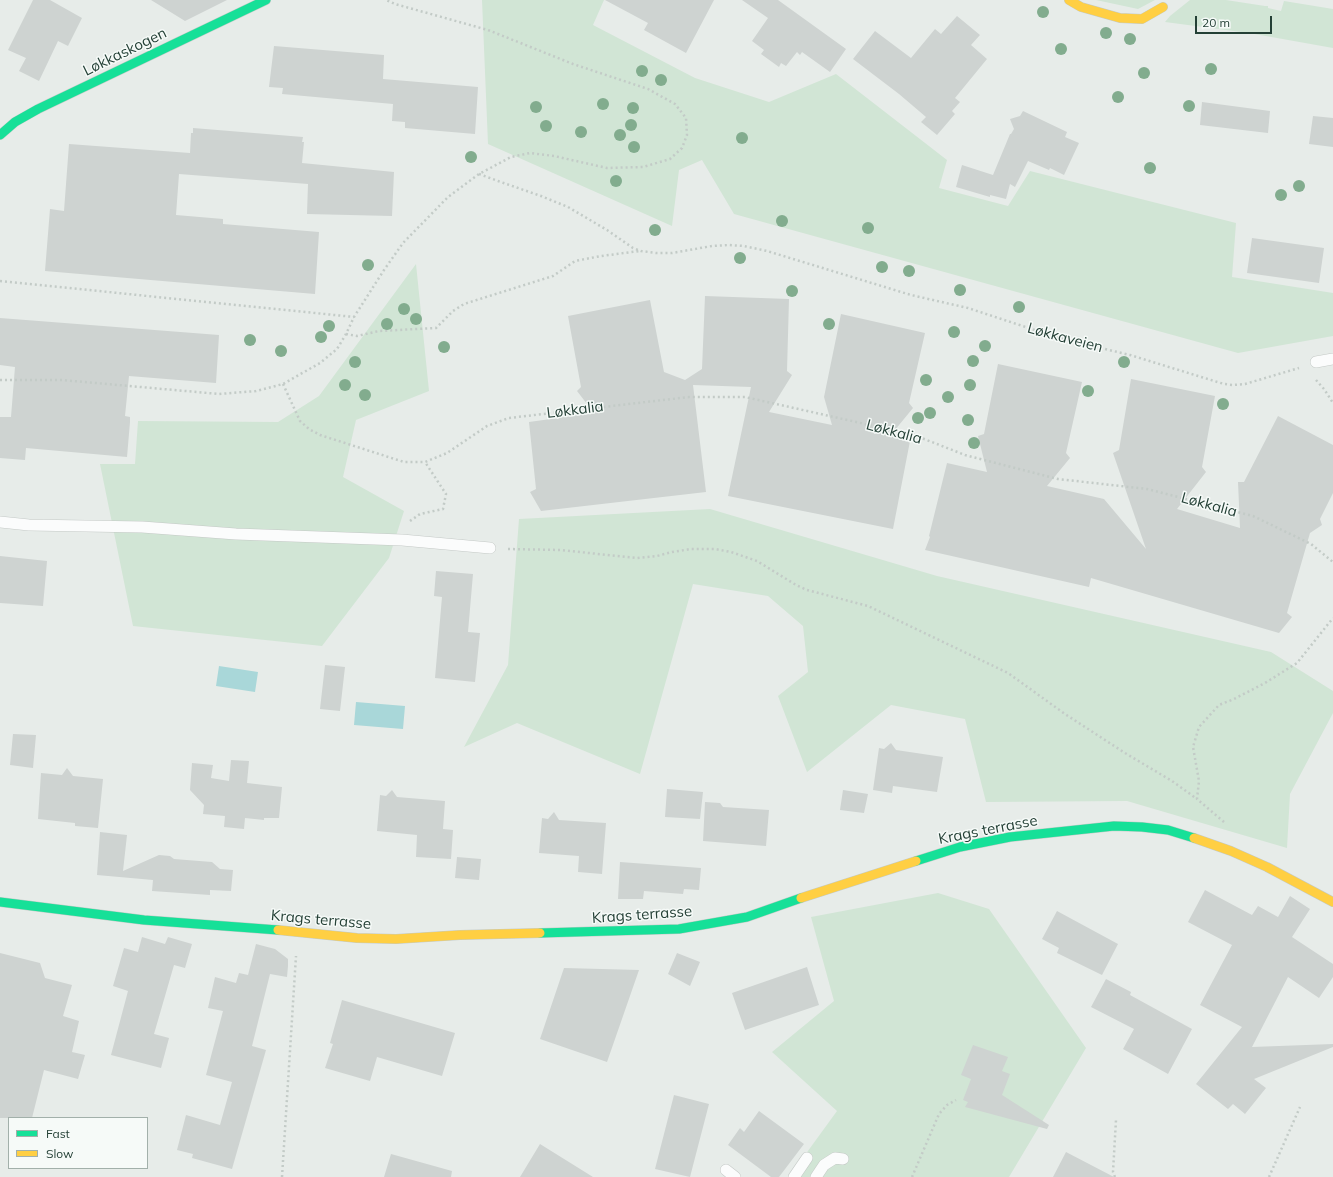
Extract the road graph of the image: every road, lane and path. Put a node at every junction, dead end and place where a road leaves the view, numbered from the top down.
1 (266, 0) edge
2 (386, 0) edge
3 (1069, 0) edge
4 (1173, 0) edge
5 (1163, 7) joint
6 (0, 135) edge
7 (479, 174) junction
8 (641, 251) junction
9 (0, 281) edge
10 (354, 317) junction
11 (346, 334) junction
12 (1333, 359) edge
13 (1316, 362) dead end
14 (1301, 367) dead end
15 (1315, 379) dead end
16 (0, 380) edge
17 (283, 384) junction
18 (1333, 403) edge
19 (425, 462) junction
20 (0, 522) edge
21 (402, 540) junction
22 (490, 548) joint
23 (1333, 562) edge
24 (1333, 618) edge
25 (1197, 798) junction
26 (1230, 826) dead end
27 (0, 902) edge
28 (1333, 902) edge
29 (297, 932) junction
30 (956, 1100) dead end
31 (1300, 1107) dead end
32 (1116, 1120) dead end
33 (807, 1158) dead end
34 (843, 1159) dead end
35 (282, 1177) edge
36 (794, 1177) edge
37 (816, 1177) edge
38 (912, 1177) edge
39 (1115, 1177) edge
40 (1269, 1177) edge

1 - 6 street, Løkkaskogen
2 - 7 path
3 - 5 street
4 - 5 lane
7 - 8 path
7 - 10 path
8 - 11 path
8 - 14 path, Løkkaveien
9 - 10 path
10 - 11 path
11 - 17 path
12 - 13 lane
15 - 18 path
16 - 17 path
17 - 19 path
19 - 21 path
19 - 23 path, Løkkalia
20 - 21 lane
21 - 22 lane
22 - 25 path
24 - 25 path
25 - 26 path
27 - 29 street, Krags terrasse
28 - 29 street, Krags terrasse
29 - 35 path
30 - 38 path
31 - 40 path
32 - 39 path
33 - 36 lane
34 - 37 lane

